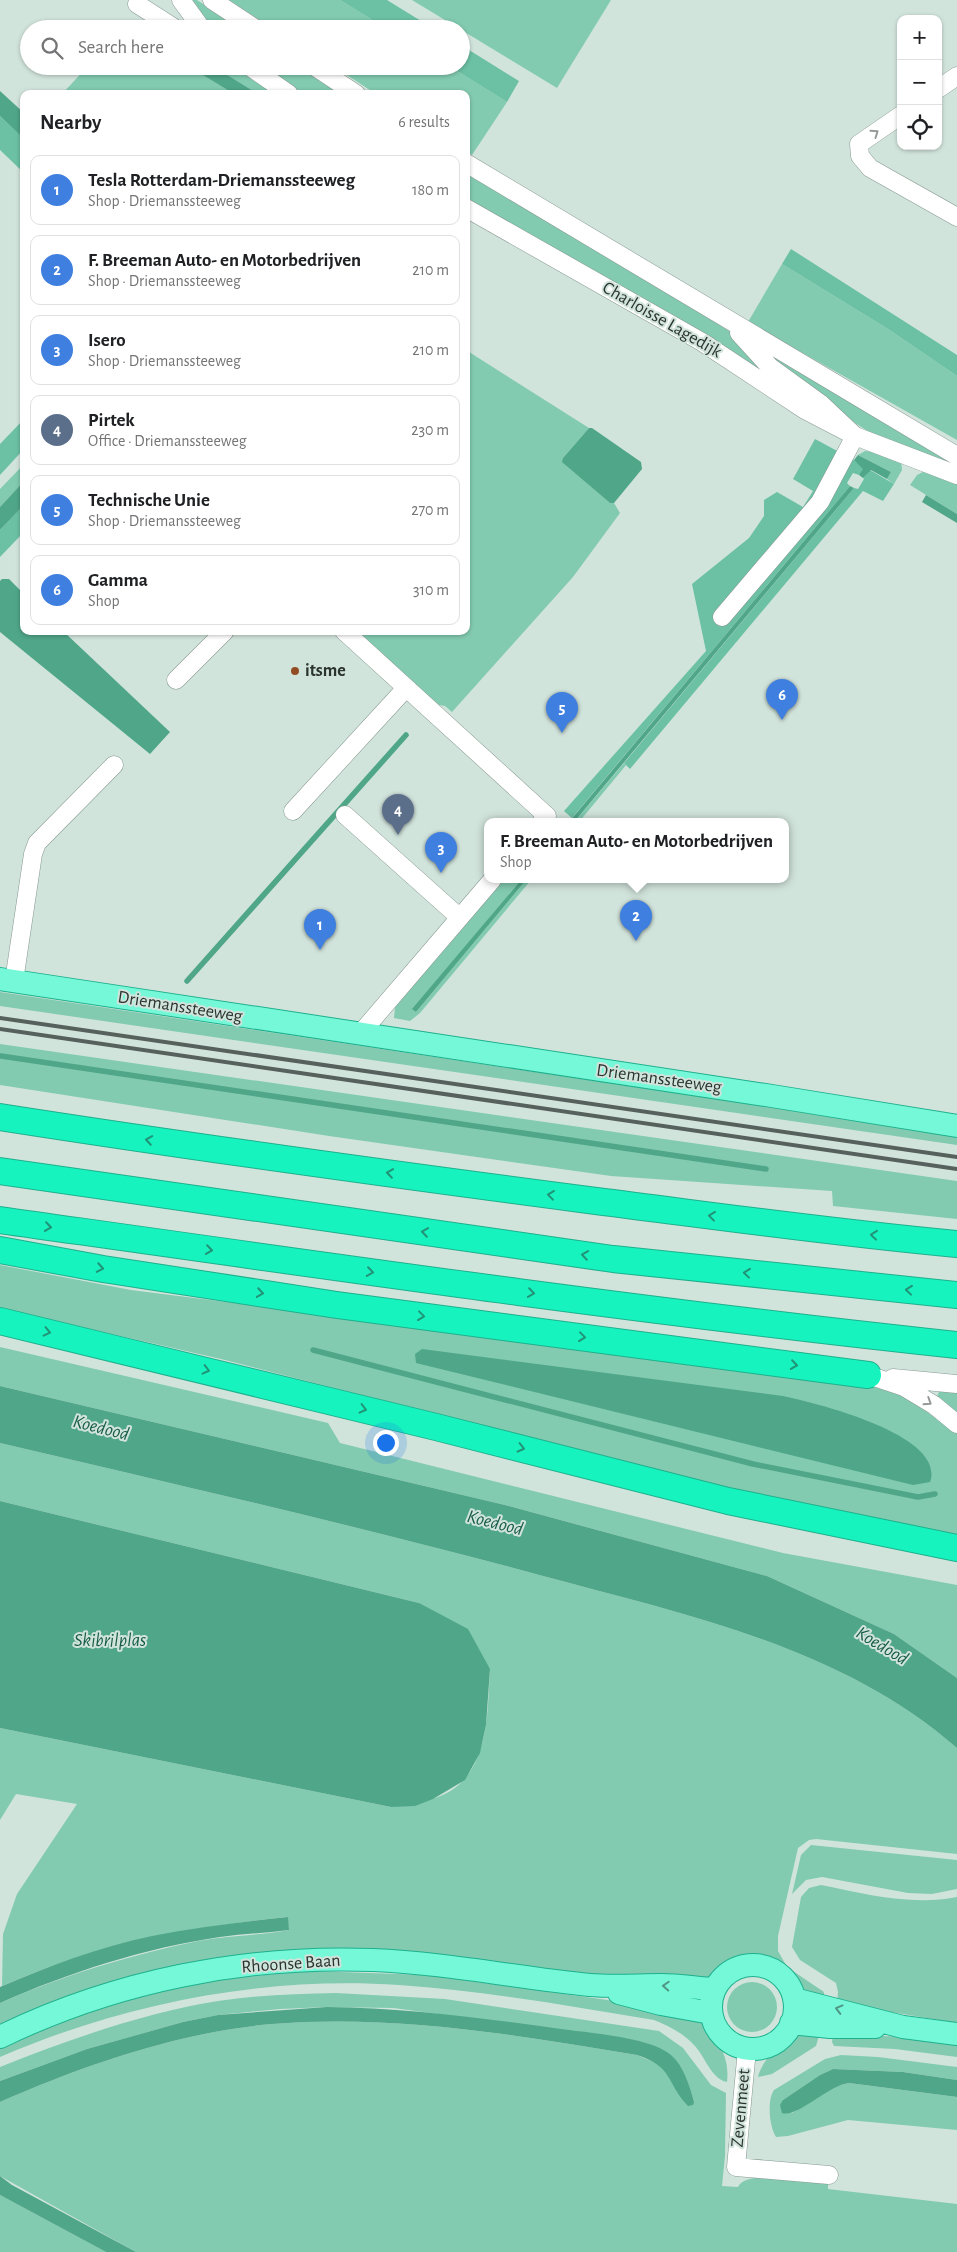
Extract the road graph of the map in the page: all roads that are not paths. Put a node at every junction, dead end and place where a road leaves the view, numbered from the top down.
1 (180, 0) edge
2 (212, 0) edge
3 (137, 4) dead end
4 (162, 20) edge
5 (195, 20) edge
6 (242, 20) edge
7 (262, 75) edge
8 (328, 75) edge
9 (957, 76) edge
10 (942, 86) edge
11 (283, 90) edge
12 (350, 90) edge
13 (897, 118) edge
14 (470, 165) edge
15 (470, 210) edge
16 (957, 217) edge
17 (726, 318) junction
18 (855, 436) junction
19 (957, 456) edge
20 (957, 475) edge
21 (722, 617) dead end
22 (221, 635) edge
23 (349, 635) edge
24 (176, 680) dead end
25 (406, 688) junction
26 (114, 765) dead end
27 (293, 811) dead end
28 (345, 815) dead end
29 (545, 818) edge
30 (489, 883) edge
31 (459, 917) junction
32 (7, 980) edge
33 (360, 1034) junction
34 (0, 1117) edge
35 (957, 1126) edge
36 (0, 1171) edge
37 (0, 1220) edge
38 (957, 1244) edge
39 (0, 1250) edge
40 (957, 1295) edge
41 (0, 1321) edge
42 (957, 1345) edge
43 (868, 1376) junction
44 (957, 1384) edge
45 (957, 1424) edge
46 (957, 1548) edge
47 (592, 1985) junction
48 (714, 1990) junction
49 (794, 1999) junction
50 (711, 2013) junction
51 (791, 2023) junction
52 (903, 2027) junction
53 (957, 2034) edge
54 (0, 2037) edge
55 (747, 2049) junction
56 (829, 2175) dead end

1 - 5 street
2 - 6 street
3 - 4 street
7 - 11 street
8 - 12 street
9 - 10 street
16 -> 13 street
14 - 17 street, Charloisse Lagedijk
15 - 18 street, Charloisse Lagedijk
17 - 18 street, Charloisse Lagedijk
17 - 19 street, Charloisse Lagedijk
18 - 20 street, Charloisse Lagedijk
18 - 21 street
22 - 24 street
23 - 25 street
25 - 27 street
25 - 29 street
26 - 32 street
28 - 31 street
30 - 31 street
31 - 33 street
32 - 33 main road, Driemanssteeweg
33 - 35 main road, Driemanssteeweg
38 -> 34 highway
40 -> 36 highway
37 -> 42 highway
39 -> 43 highway
41 -> 46 highway
43 - 44 street
43 -> 45 street
48 -> 47 main road, Rhoonse Baan
47 - 50 main road, Rhoonse Baan
47 - 54 main road, Rhoonse Baan
48 - 49 main road
48 - 50 main road
49 - 51 main road
52 -> 49 main road
50 - 55 main road
51 - 52 main road
51 - 55 main road
52 - 53 main road
55 - 56 street, Zevenmeet

